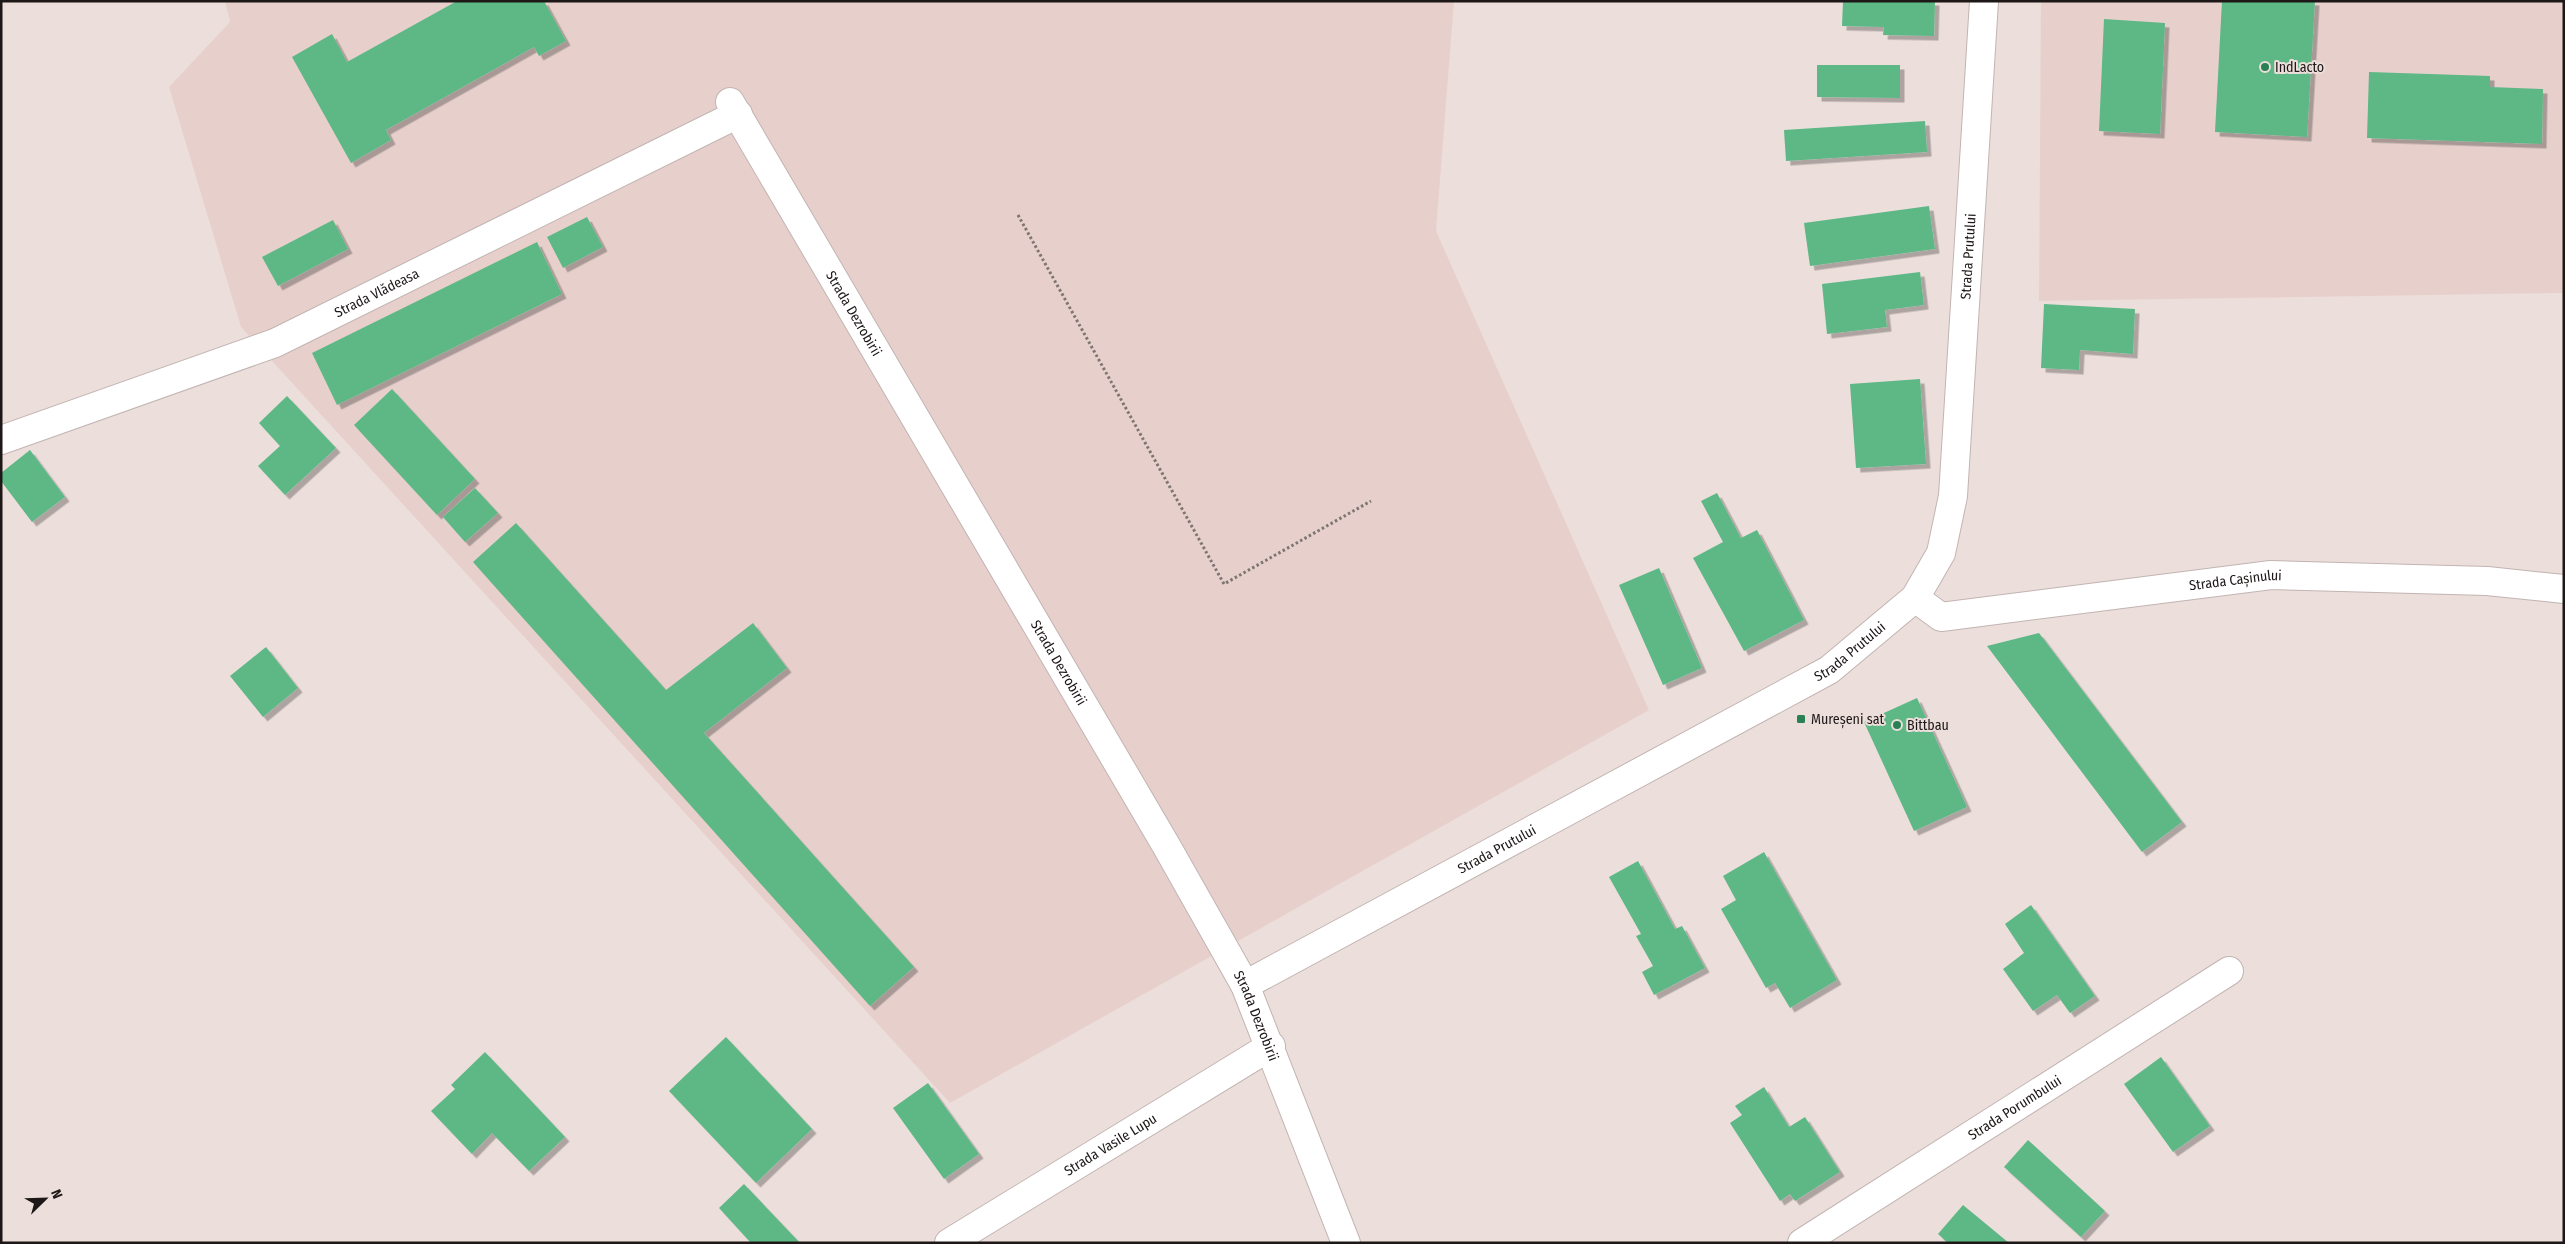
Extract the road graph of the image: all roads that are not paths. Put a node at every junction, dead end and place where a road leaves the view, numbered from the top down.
1 (1984, 1) edge
2 (734, 108) joint
3 (1, 440) edge
4 (2564, 589) edge
5 (1914, 598) junction
6 (2229, 971) dead end
7 (1245, 985) junction
8 (1271, 1046) junction
9 (950, 1243) edge
10 (1346, 1243) edge
11 (1802, 1243) edge

1 - 5 street, Strada Prutului
2 - 3 street, Strada Vlădeasa
2 - 7 street, Strada Dezrobirii
4 - 5 street, Strada Cașinului
5 - 7 street, Strada Prutului
6 - 11 street, Strada Porumbului
7 - 8 street, Strada Dezrobirii
8 - 9 street, Strada Vasile Lupu
8 - 10 street, Strada Dezrobirii

